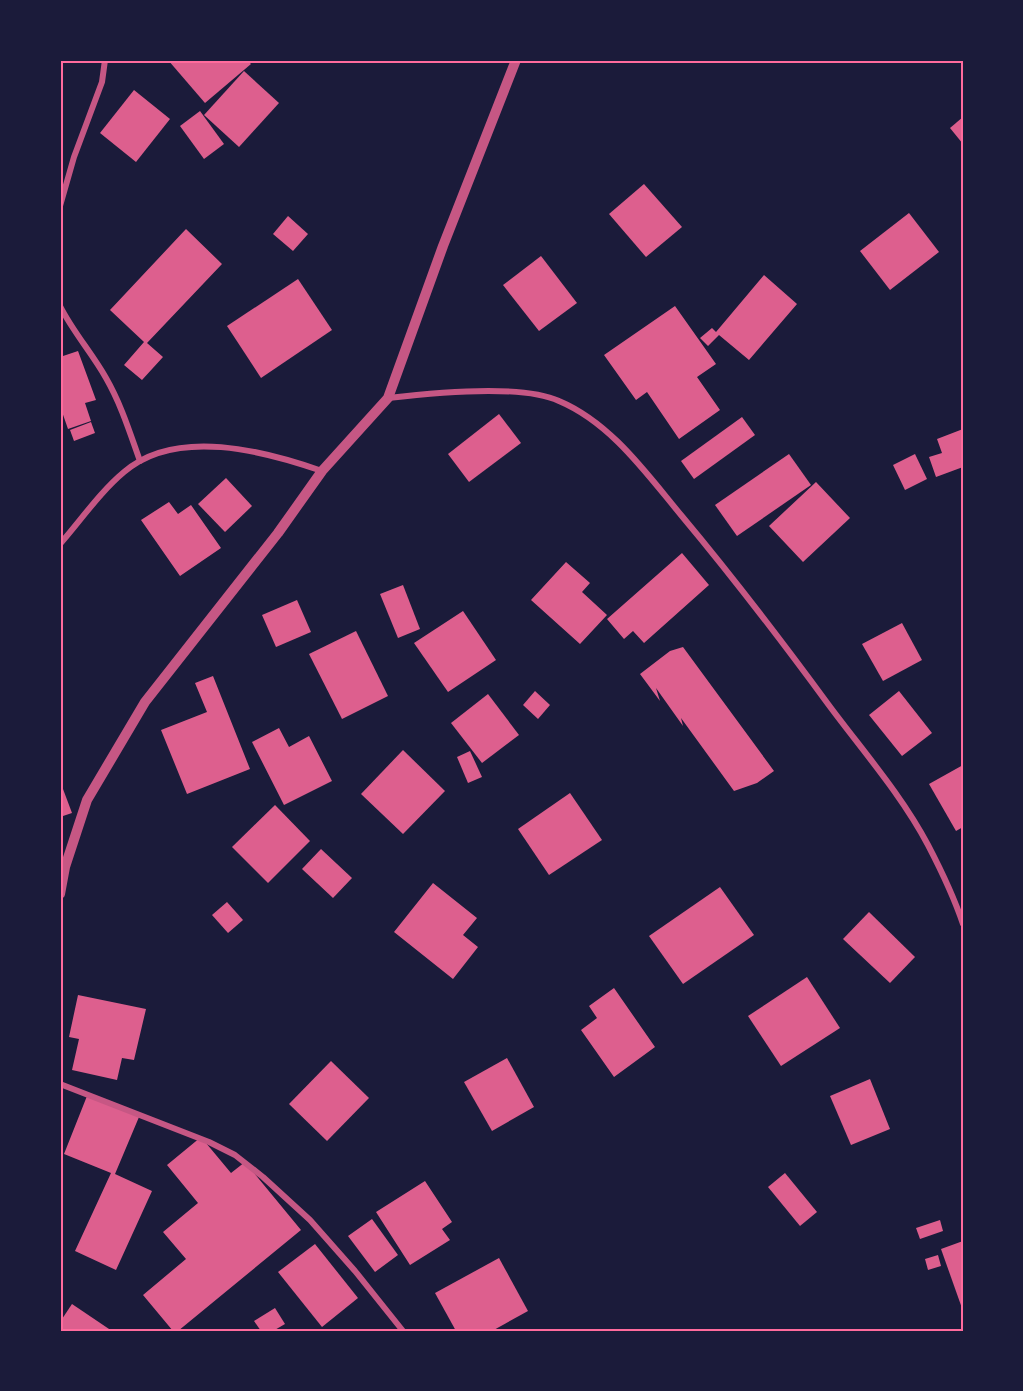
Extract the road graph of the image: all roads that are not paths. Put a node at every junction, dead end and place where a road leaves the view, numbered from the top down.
1 (105, 60) edge
2 (516, 60) edge
3 (60, 206) edge
4 (60, 306) edge
5 (388, 398) junction
6 (140, 461) junction
7 (322, 471) junction
8 (60, 544) edge
9 (60, 894) edge
10 (963, 924) edge
11 (60, 1084) edge
12 (403, 1331) edge

1 - 3 street
2 - 5 street
4 - 6 street
5 - 7 street
5 - 10 street
6 - 7 street
6 - 8 street
7 - 9 street
11 - 12 street

